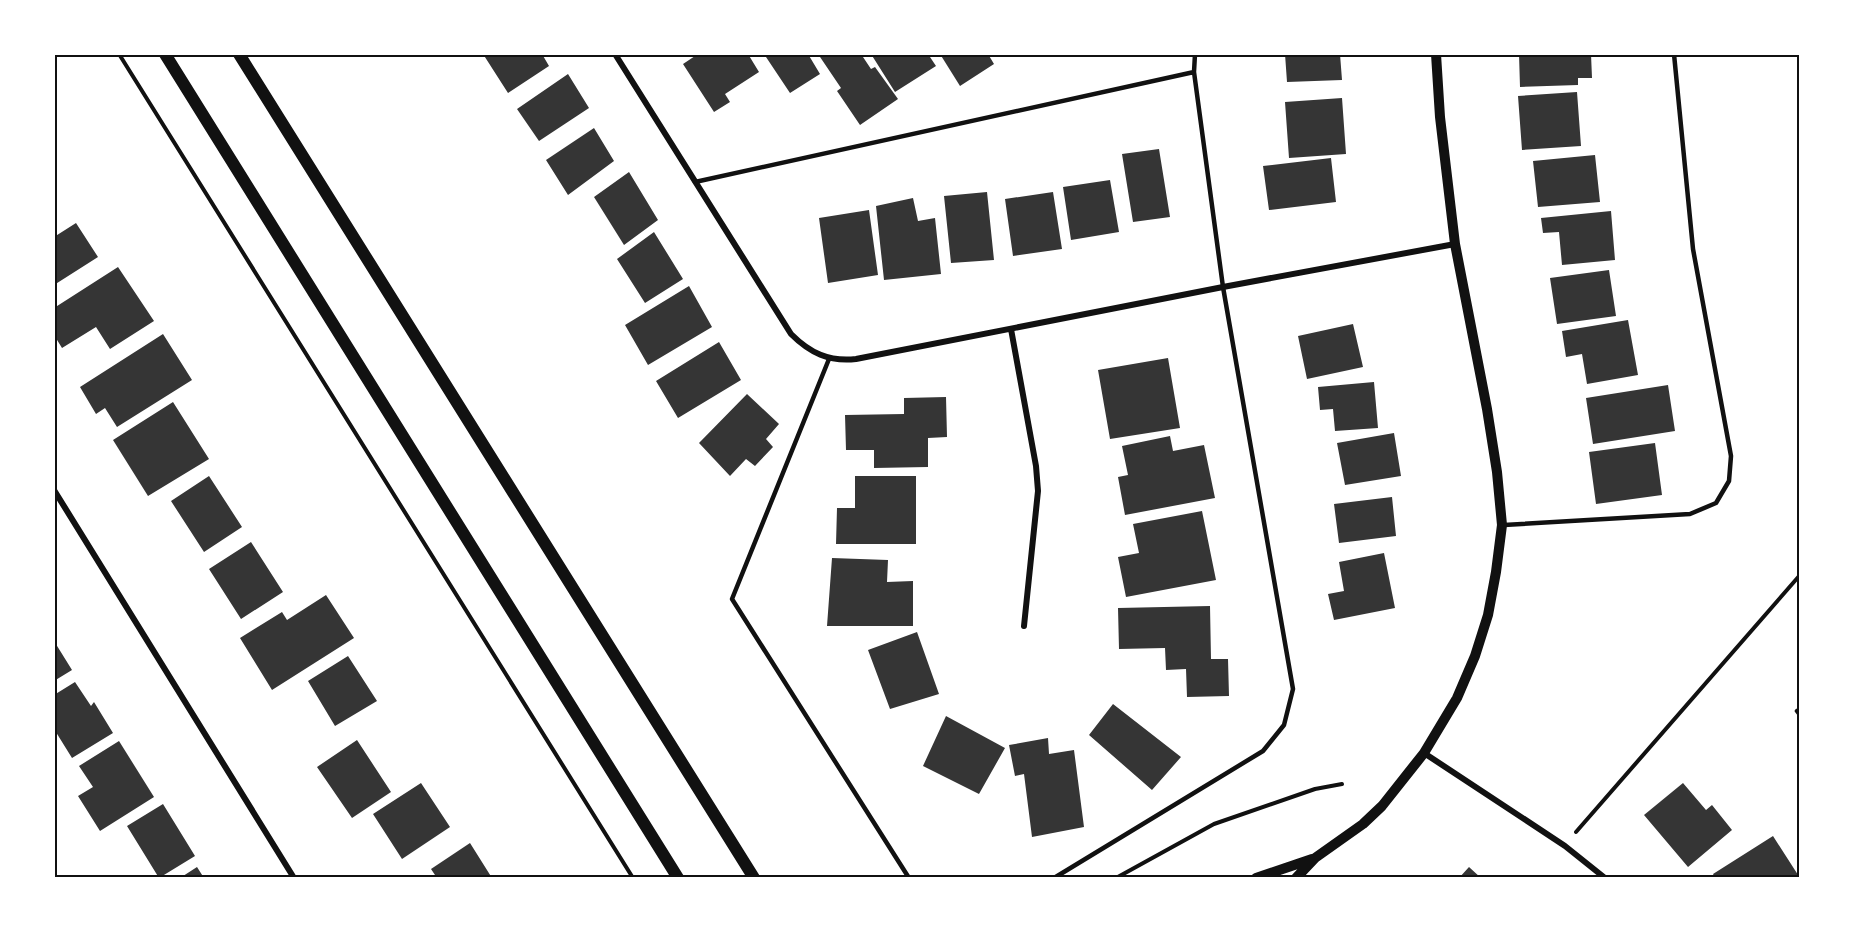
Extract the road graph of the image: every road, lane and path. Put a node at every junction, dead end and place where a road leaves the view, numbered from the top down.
1 (119, 54) edge
2 (165, 54) edge
3 (239, 54) edge
4 (615, 54) edge
5 (1195, 54) edge
6 (1436, 54) edge
7 (1674, 54) edge
8 (1194, 72) junction
9 (695, 182) junction
10 (1455, 244) junction
11 (1223, 287) junction
12 (1011, 329) junction
13 (829, 359) junction
14 (54, 490) edge
15 (1503, 525) junction
16 (1800, 575) edge
17 (1024, 626) dead end
18 (1424, 753) junction
19 (1342, 784) dead end
20 (1565, 846) junction
21 (1315, 858) junction
22 (294, 878) edge
23 (633, 878) edge
24 (678, 878) edge
25 (754, 878) edge
26 (909, 878) edge
27 (1054, 878) edge
28 (1116, 878) edge
29 (1256, 878) edge
30 (1296, 878) edge
31 (1605, 878) edge

1 - 23 path
2 - 24 main road
3 - 25 main road
4 - 9 street
5 - 8 lane
6 - 10 street
7 - 15 lane
8 - 9 lane
8 - 11 lane
9 - 13 street
10 - 11 street
10 - 15 street
11 - 12 street
11 - 27 lane
12 - 13 street
12 - 17 street
13 - 26 lane
14 - 22 street
15 - 18 street
16 - 20 path
18 - 20 street
18 - 21 street
19 - 28 path
20 - 31 street
21 - 29 street
21 - 30 street

